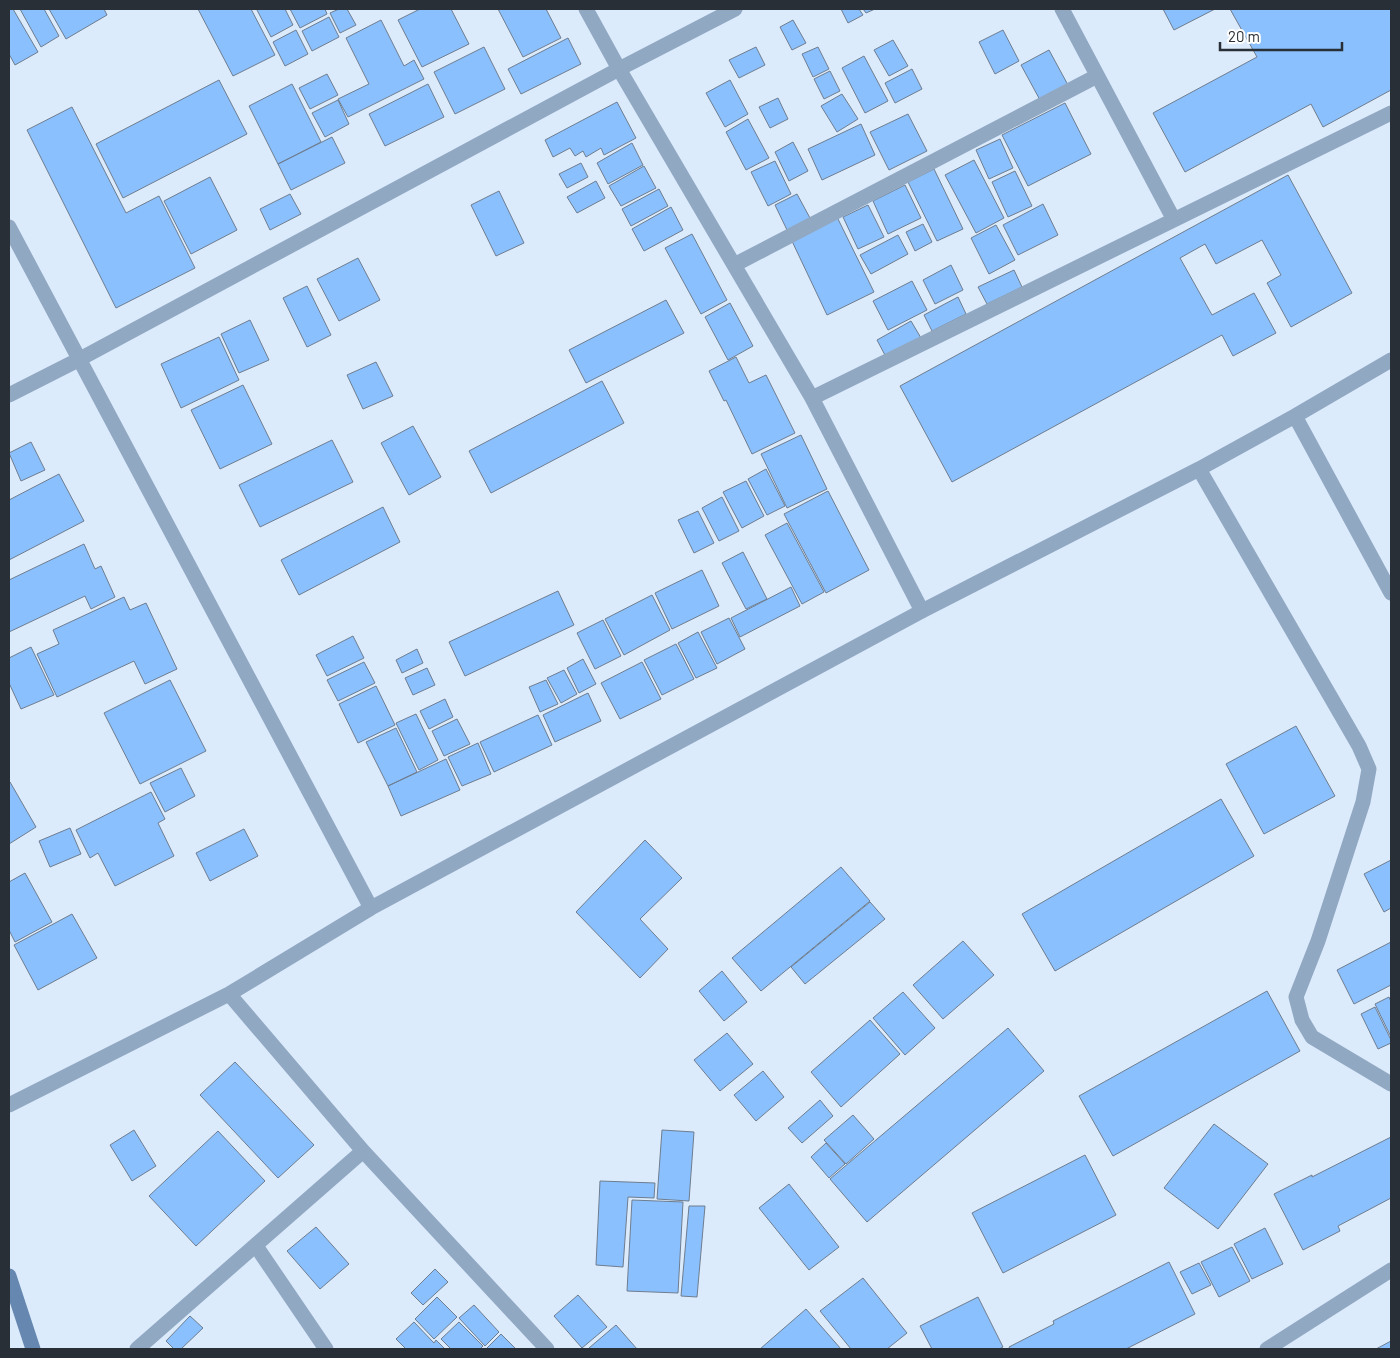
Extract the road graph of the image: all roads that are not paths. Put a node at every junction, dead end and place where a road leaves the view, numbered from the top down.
1 (586, 9) edge
2 (735, 9) edge
3 (1062, 9) edge
4 (619, 68) junction
5 (1098, 76) junction
6 (1391, 113) edge
7 (1174, 220) junction
8 (9, 227) edge
9 (734, 265) junction
10 (78, 360) junction
11 (1391, 360) edge
12 (9, 395) edge
13 (812, 398) junction
14 (1295, 416) junction
15 (1199, 469) junction
16 (1391, 593) edge
17 (922, 610) junction
18 (370, 908) junction
19 (229, 994) junction
20 (1391, 1084) edge
21 (9, 1105) edge
22 (363, 1151) junction
23 (256, 1246) junction
24 (1391, 1270) edge
25 (9, 1276) edge
26 (33, 1349) edge
27 (137, 1349) edge
28 (326, 1349) edge
29 (547, 1349) edge
30 (1267, 1349) edge

1 - 4 street
2 - 4 street
3 - 5 street
4 - 9 street
4 - 10 street
5 - 7 street
5 - 9 street
6 - 7 street
7 - 13 street
8 - 10 street
9 - 13 street
10 - 12 street
10 - 18 street
11 - 14 street
13 - 17 street
14 - 15 street
14 - 16 street
15 - 17 street
15 - 20 street
17 - 18 street
18 - 19 street
19 - 21 street
19 - 22 street
22 - 23 street
22 - 29 street
23 - 27 street
23 - 28 street
24 - 30 street
25 - 26 street

